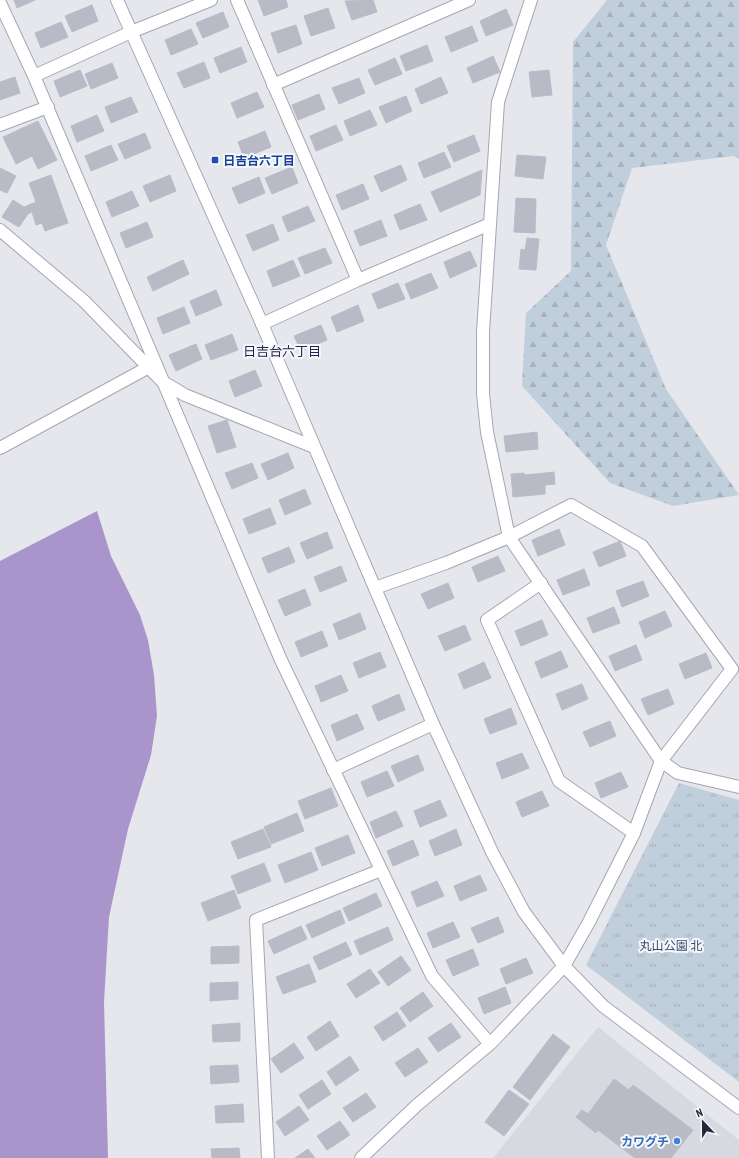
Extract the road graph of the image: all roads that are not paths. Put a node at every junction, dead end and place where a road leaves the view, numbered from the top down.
1 (117, 0) edge
2 (211, 0) edge
3 (236, 0) edge
4 (469, 0) edge
5 (531, 0) edge
6 (0, 3) edge
7 (131, 32) junction
8 (34, 76) junction
9 (273, 85) junction
10 (48, 108) junction
11 (0, 125) edge
12 (490, 224) junction
13 (0, 230) edge
14 (358, 280) junction
15 (262, 324) junction
16 (149, 367) junction
17 (163, 382) junction
18 (314, 447) junction
19 (0, 448) edge
20 (509, 537) junction
21 (541, 584) junction
22 (375, 588) junction
23 (433, 724) junction
24 (661, 760) junction
25 (333, 770) junction
26 (739, 787) edge
27 (634, 833) junction
28 (381, 870) junction
29 (564, 966) junction
30 (490, 1044) junction
31 (739, 1108) edge
32 (268, 1158) edge
33 (361, 1158) edge

1 - 7 street
2 - 7 street
3 - 9 street
4 - 9 street
5 - 12 street
6 - 8 street
7 - 8 street
7 - 15 street
8 - 10 street
9 - 14 street
10 - 11 street
10 - 17 street
12 - 14 street
12 - 20 street
13 - 16 street
14 - 15 street
15 - 18 street
16 - 17 street
16 - 19 street
17 - 18 street
17 - 25 street
18 - 22 street
20 - 21 street
20 - 22 street
20 - 24 street
21 - 24 street
21 - 27 street
22 - 23 street
23 - 25 street
23 - 29 street
24 - 26 street
24 - 27 street
25 - 28 street
27 - 29 street
28 - 30 street
28 - 32 street
29 - 30 street
29 - 31 street
30 - 33 street

